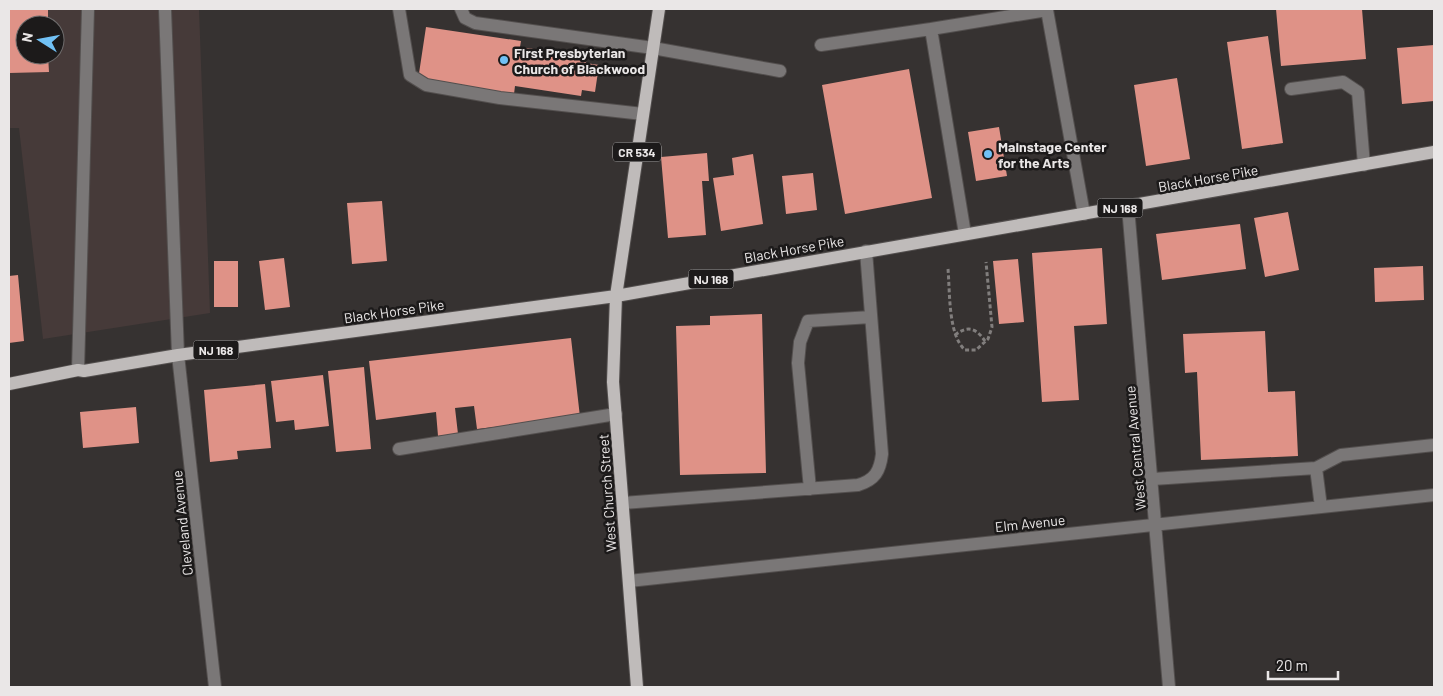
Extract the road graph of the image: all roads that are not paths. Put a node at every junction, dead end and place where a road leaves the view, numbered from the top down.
1 (88, 9) edge
2 (165, 9) edge
3 (399, 9) edge
4 (460, 9) edge
5 (659, 9) edge
6 (1047, 10) edge
7 (931, 30) junction
8 (822, 45) dead end
9 (653, 48) junction
10 (780, 71) dead end
11 (1291, 89) dead end
12 (643, 114) junction
13 (1434, 152) edge
14 (1364, 165) junction
15 (1128, 207) junction
16 (1084, 214) junction
17 (965, 234) junction
18 (866, 251) junction
19 (616, 296) junction
20 (871, 317) junction
21 (178, 355) junction
22 (78, 370) junction
23 (9, 384) edge
24 (616, 414) junction
25 (1434, 445) edge
26 (399, 449) dead end
27 (1316, 468) junction
28 (1153, 479) junction
29 (810, 489) junction
30 (1434, 495) edge
31 (623, 503) junction
32 (1321, 508) junction
33 (1157, 525) junction
34 (629, 581) junction
35 (215, 687) edge
36 (637, 687) edge
37 (1169, 687) edge

1 - 22 street
2 - 21 street, Cleveland Avenue
3 - 12 street
4 - 9 street
5 - 9 main road, CR 534
6 - 7 street
6 - 16 street
7 - 8 street
7 - 17 street
9 - 10 street
9 - 12 main road, CR 534
11 - 14 street
12 - 19 main road, CR 534
13 - 14 main road, Black Horse Pike / NJ 168
14 - 15 main road, Black Horse Pike / NJ 168
15 - 16 main road, Black Horse Pike / NJ 168
15 - 28 street, West Central Avenue
16 - 17 main road, Black Horse Pike / NJ 168
17 - 18 main road, Black Horse Pike / NJ 168
18 - 19 main road, Black Horse Pike / NJ 168
18 - 20 street
19 - 21 main road, Black Horse Pike / NJ 168
19 - 24 main road, West Church Street / CR 534
20 - 29 street
20 - 29 street
21 - 22 main road, Black Horse Pike / NJ 168
21 - 35 street, Cleveland Avenue
22 - 23 main road, Black Horse Pike / NJ 168
24 - 26 street
24 - 31 main road, West Church Street / CR 534
25 - 27 street
27 - 28 street
27 - 32 street
28 - 33 street, West Central Avenue
29 - 31 street
30 - 32 street, Elm Avenue
31 - 34 main road, West Church Street / CR 534
32 - 33 street, Elm Avenue
33 - 34 street, Elm Avenue
33 - 37 street, West Central Avenue
34 - 36 main road, West Church Street / CR 534

